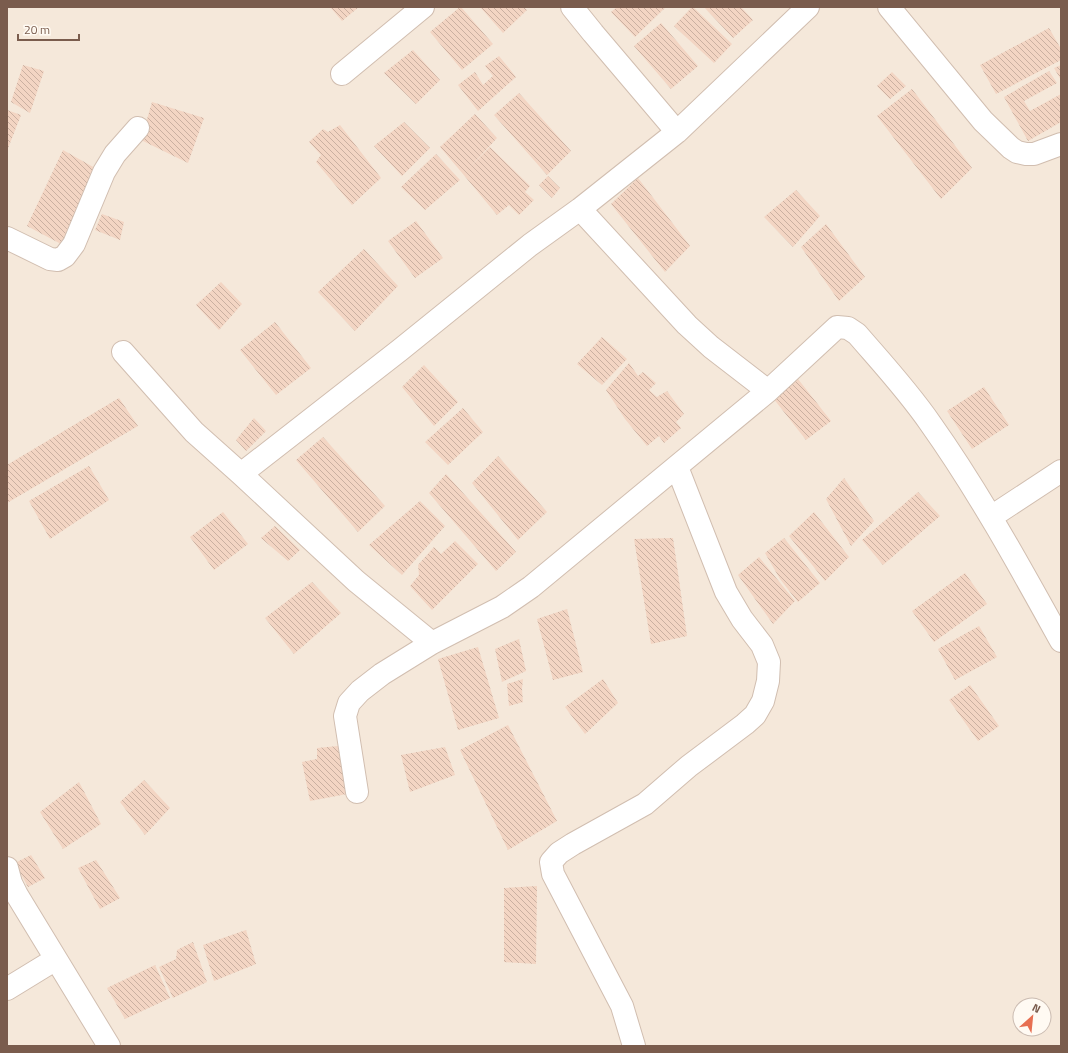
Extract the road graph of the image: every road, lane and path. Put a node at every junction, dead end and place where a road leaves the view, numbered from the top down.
1 (423, 7) edge
2 (572, 7) edge
3 (808, 7) edge
4 (889, 7) edge
5 (342, 74) dead end
6 (138, 128) dead end
7 (677, 132) junction
8 (1061, 144) edge
9 (580, 209) junction
10 (7, 238) edge
11 (123, 352) dead end
12 (768, 391) junction
13 (677, 466) junction
14 (1061, 471) edge
15 (241, 474) junction
16 (991, 517) junction
17 (1061, 642) edge
18 (432, 643) junction
19 (357, 792) dead end
20 (7, 868) edge
21 (56, 959) junction
22 (7, 989) edge
23 (109, 1046) edge
24 (634, 1046) edge

1 - 5 street
2 - 7 street
3 - 7 street
4 - 8 street
6 - 10 street
7 - 9 street
9 - 12 street
9 - 15 street
11 - 15 street
12 - 13 street
12 - 16 street
13 - 18 street
13 - 24 street
14 - 16 street
15 - 18 street
16 - 17 street
18 - 19 street
20 - 21 street
21 - 22 street
21 - 23 street

